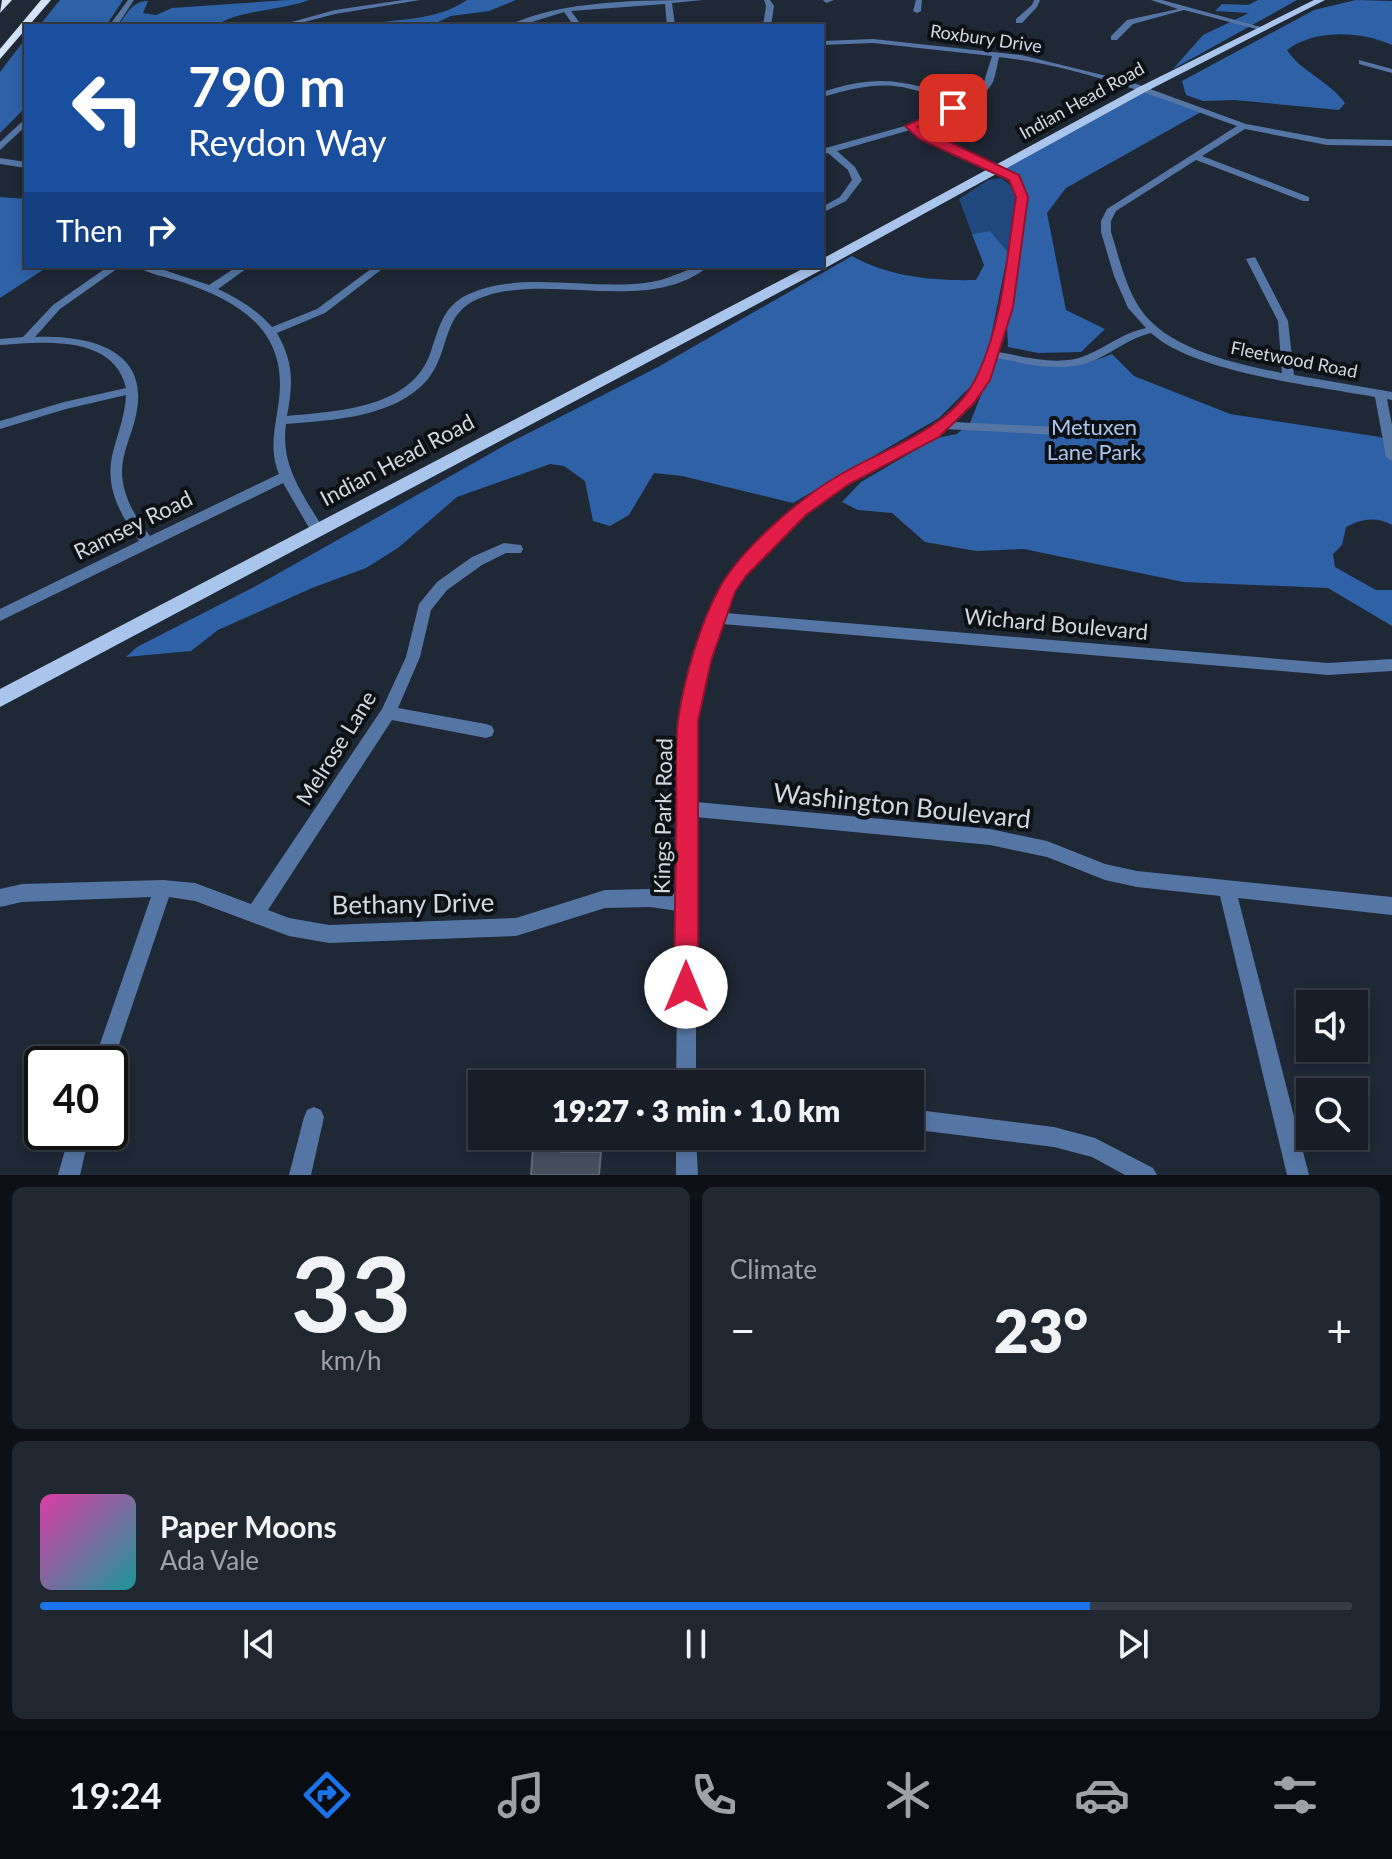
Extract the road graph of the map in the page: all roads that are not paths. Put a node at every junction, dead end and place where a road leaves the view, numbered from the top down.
1 (7, 0) edge
2 (46, 0) edge
3 (131, 0) edge
4 (411, 0) edge
5 (700, 0) edge
6 (767, 0) edge
7 (919, 0) edge
8 (1037, 0) edge
9 (1154, 0) edge
10 (1321, 0) edge
11 (626, 2) edge
12 (668, 2) junction
13 (1189, 9) junction
14 (0, 10) edge
15 (566, 10) junction
16 (917, 11) dead end
17 (1019, 21) dead end
18 (28, 24) edge
19 (114, 24) edge
20 (289, 24) edge
21 (519, 24) edge
22 (576, 24) edge
23 (671, 24) edge
24 (767, 24) edge
25 (24, 28) edge
26 (1264, 29) junction
27 (1114, 38) dead end
28 (824, 43) edge
29 (996, 54) junction
30 (0, 56) edge
31 (1362, 62) dead end
32 (1392, 71) edge
33 (1143, 89) junction
34 (824, 94) edge
35 (961, 104) junction
36 (24, 123) edge
37 (910, 126) junction
38 (1244, 126) junction
39 (1392, 143) edge
40 (0, 147) edge
41 (826, 151) edge
42 (1196, 157) junction
43 (0, 161) edge
44 (24, 165) edge
45 (998, 170) junction
46 (1306, 199) dead end
47 (824, 209) edge
48 (1251, 259) dead end
49 (824, 263) edge
50 (113, 268) edge
51 (147, 268) edge
52 (242, 268) edge
53 (378, 268) edge
54 (700, 268) edge
55 (814, 268) edge
56 (211, 289) junction
57 (1151, 330) junction
58 (271, 332) junction
59 (27, 339) junction
60 (0, 342) edge
61 (993, 354) junction
62 (1288, 376) junction
63 (132, 390) junction
64 (1386, 394) edge
65 (281, 421) junction
66 (0, 425) edge
67 (942, 425) junction
68 (1135, 435) dead end
69 (1392, 457) edge
70 (286, 476) junction
71 (317, 530) junction
72 (147, 542) junction
73 (516, 549) dead end
74 (0, 615) edge
75 (717, 618) junction
76 (1392, 665) edge
77 (0, 699) edge
78 (388, 713) junction
79 (486, 731) dead end
80 (687, 809) junction
81 (163, 888) junction
82 (1227, 890) junction
83 (0, 898) edge
84 (686, 904) junction
85 (1392, 906) edge
86 (254, 915) junction
87 (109, 1046) edge
88 (686, 1070) edge
89 (314, 1117) dead end
90 (924, 1121) edge
91 (75, 1150) edge
92 (686, 1150) edge
93 (69, 1175) edge
94 (300, 1175) edge
95 (687, 1175) edge
96 (1146, 1175) edge
97 (1298, 1175) edge

1 - 14 highway
2 - 18 highway
3 - 19 street
4 - 20 street
5 - 12 street
6 - 24 street
7 - 16 street
8 - 17 street
9 - 13 street
10 - 26 main road, Indian Head Road
11 - 12 street
11 - 15 street
12 - 23 street
13 - 26 street
13 - 27 street
15 - 21 street
15 - 22 street
25 - 30 highway
26 - 33 main road, Indian Head Road
28 - 29 street, Roxbury Drive
29 - 33 street, Roxbury Drive
29 - 35 street
31 - 32 street
33 - 38 street, Roxbury Drive
33 - 45 main road, Indian Head Road
34 - 35 street
35 - 37 street
36 - 40 street
37 - 41 street
37 - 45 street
38 - 39 street, Roxbury Drive
38 - 42 street, Fleetwood Road
41 - 47 street
42 - 46 street
42 - 57 street, Fleetwood Road
43 - 44 street
45 - 49 main road, Indian Head Road
45 - 61 street, Kings Park Road
48 - 62 street
50 - 59 street
51 - 56 street
52 - 56 street
53 - 58 street
54 - 65 street
55 - 71 main road, Indian Head Road
56 - 58 street
57 - 61 street
57 - 62 street, Fleetwood Road
58 - 65 street
59 - 60 street
59 - 63 street
61 - 67 street, Kings Park Road
62 - 64 street, Fleetwood Road
63 - 66 street
63 - 72 street
64 - 69 street
65 - 70 street
67 - 68 street
67 - 75 street, Kings Park Road
70 - 71 street
70 - 72 street, Ramsey Road
71 - 77 main road, Indian Head Road
72 - 74 street, Ramsey Road
73 - 78 street, Melrose Lane
75 - 76 street, Wichard Boulevard
75 - 80 street, Kings Park Road
78 - 79 street
78 - 86 street, Melrose Lane
80 - 82 street, Washington Boulevard
80 - 84 street, Kings Park Road
81 - 83 street, Bethany Drive
81 - 86 street, Bethany Drive
81 - 87 street
82 - 85 street, Washington Boulevard
82 - 97 street
84 - 86 street, Bethany Drive
84 - 88 street, Kings Park Road
89 - 94 street
90 - 96 street
91 - 93 street
92 - 95 street

